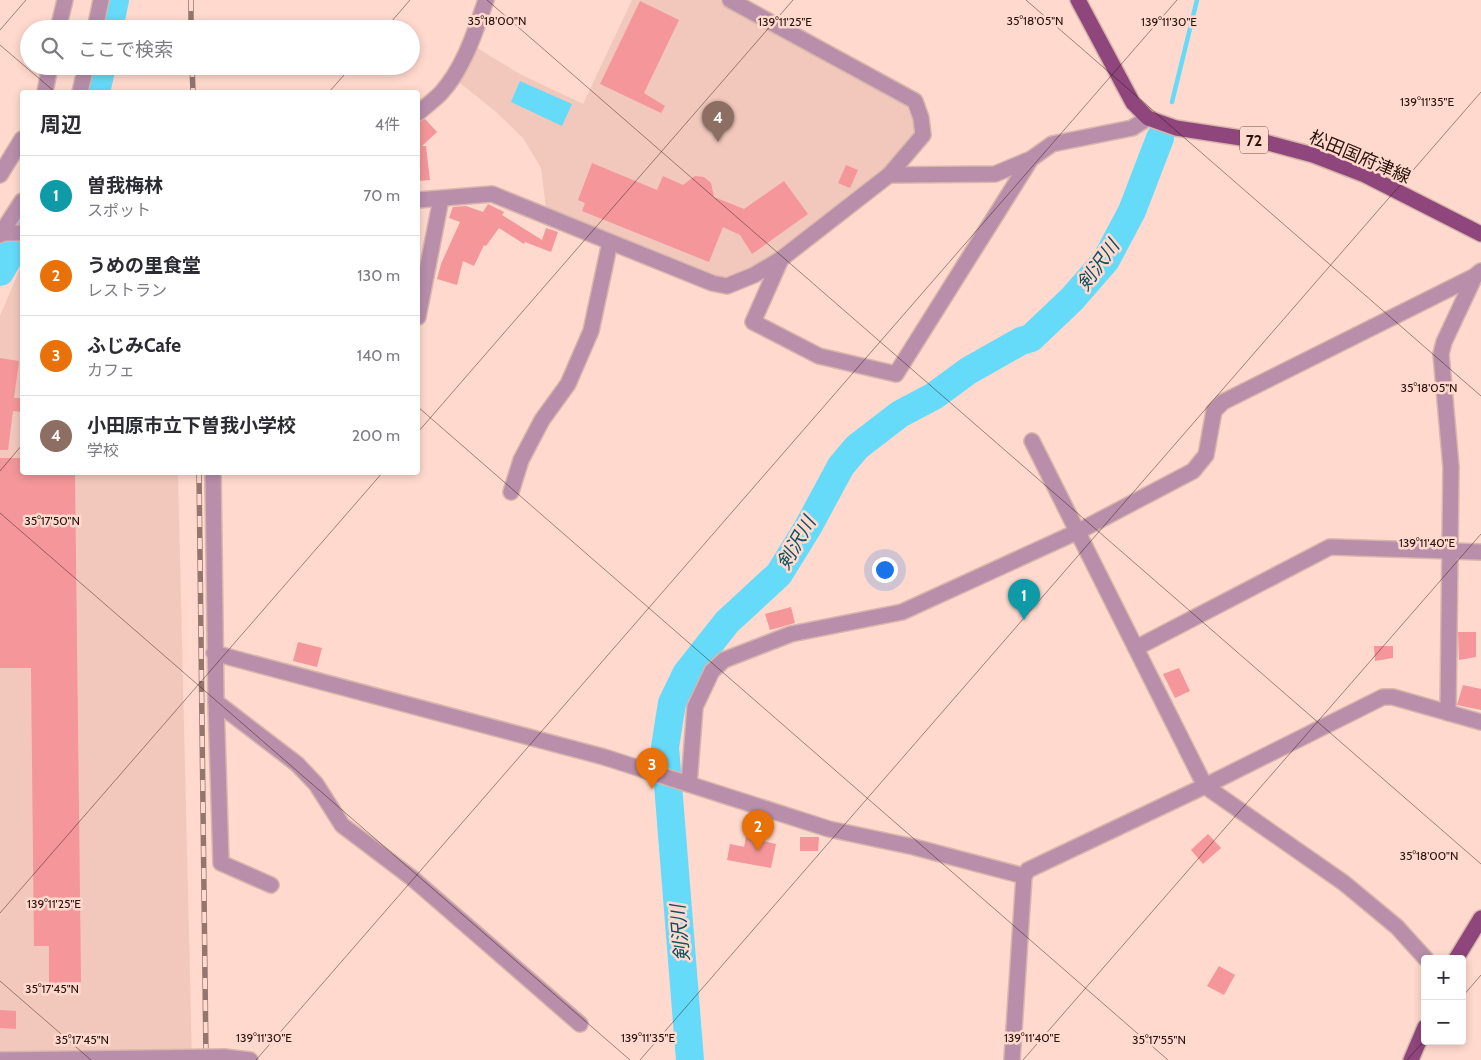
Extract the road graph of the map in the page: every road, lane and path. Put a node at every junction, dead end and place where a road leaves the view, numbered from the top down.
1 (65, 0) edge
2 (101, 0) edge
3 (486, 0) edge
4 (730, 0) edge
5 (1078, 0) edge
6 (60, 20) edge
7 (97, 20) edge
8 (48, 75) edge
9 (84, 75) edge
10 (45, 90) edge
11 (80, 90) edge
12 (420, 111) edge
13 (1148, 118) junction
14 (20, 142) edge
15 (1031, 160) junction
16 (0, 175) edge
17 (890, 175) junction
18 (441, 199) junction
19 (420, 200) edge
20 (20, 204) edge
21 (20, 233) edge
22 (1, 234) edge
23 (1481, 234) edge
24 (610, 242) junction
25 (781, 259) junction
26 (1478, 274) edge
27 (420, 307) edge
28 (1032, 441) dead end
29 (214, 475) edge
30 (512, 492) dead end
31 (1079, 530) junction
32 (1451, 552) junction
33 (1481, 552) edge
34 (1136, 648) junction
35 (214, 653) junction
36 (216, 702) junction
37 (1448, 714) junction
38 (1481, 722) edge
39 (685, 782) junction
40 (1205, 786) junction
41 (1024, 876) junction
42 (271, 885) dead end
43 (1481, 918) edge
44 (1422, 955) edge
45 (1458, 955) edge
46 (580, 1024) dead end
47 (1421, 1037) edge
48 (0, 1060) edge
49 (250, 1060) edge
50 (1012, 1060) edge
51 (1412, 1060) edge

1 - 6 street
2 - 7 street
3 - 12 street
4 - 17 street
5 - 13 main road, 松田国府津線 / 72
8 - 10 street
9 - 11 street
13 - 15 street
13 - 23 main road, 松田国府津線 / 72
14 - 16 street
15 - 17 street
15 - 25 street
17 - 25 street
18 - 19 street
18 - 24 street
18 - 27 street
20 - 22 street
21 - 22 street
24 - 25 street
24 - 30 street
26 - 31 street
26 - 32 street
28 - 31 street
29 - 35 street
31 - 34 street
31 - 39 street
32 - 33 street
32 - 34 street
32 - 37 street
34 - 40 street
35 - 36 street
35 - 39 street
36 - 42 street
36 - 46 street
37 - 38 street
37 - 40 street
39 - 41 street
40 - 41 street
40 - 44 street
41 - 50 street
43 - 45 main road
47 - 51 main road
48 - 49 street, bridge

